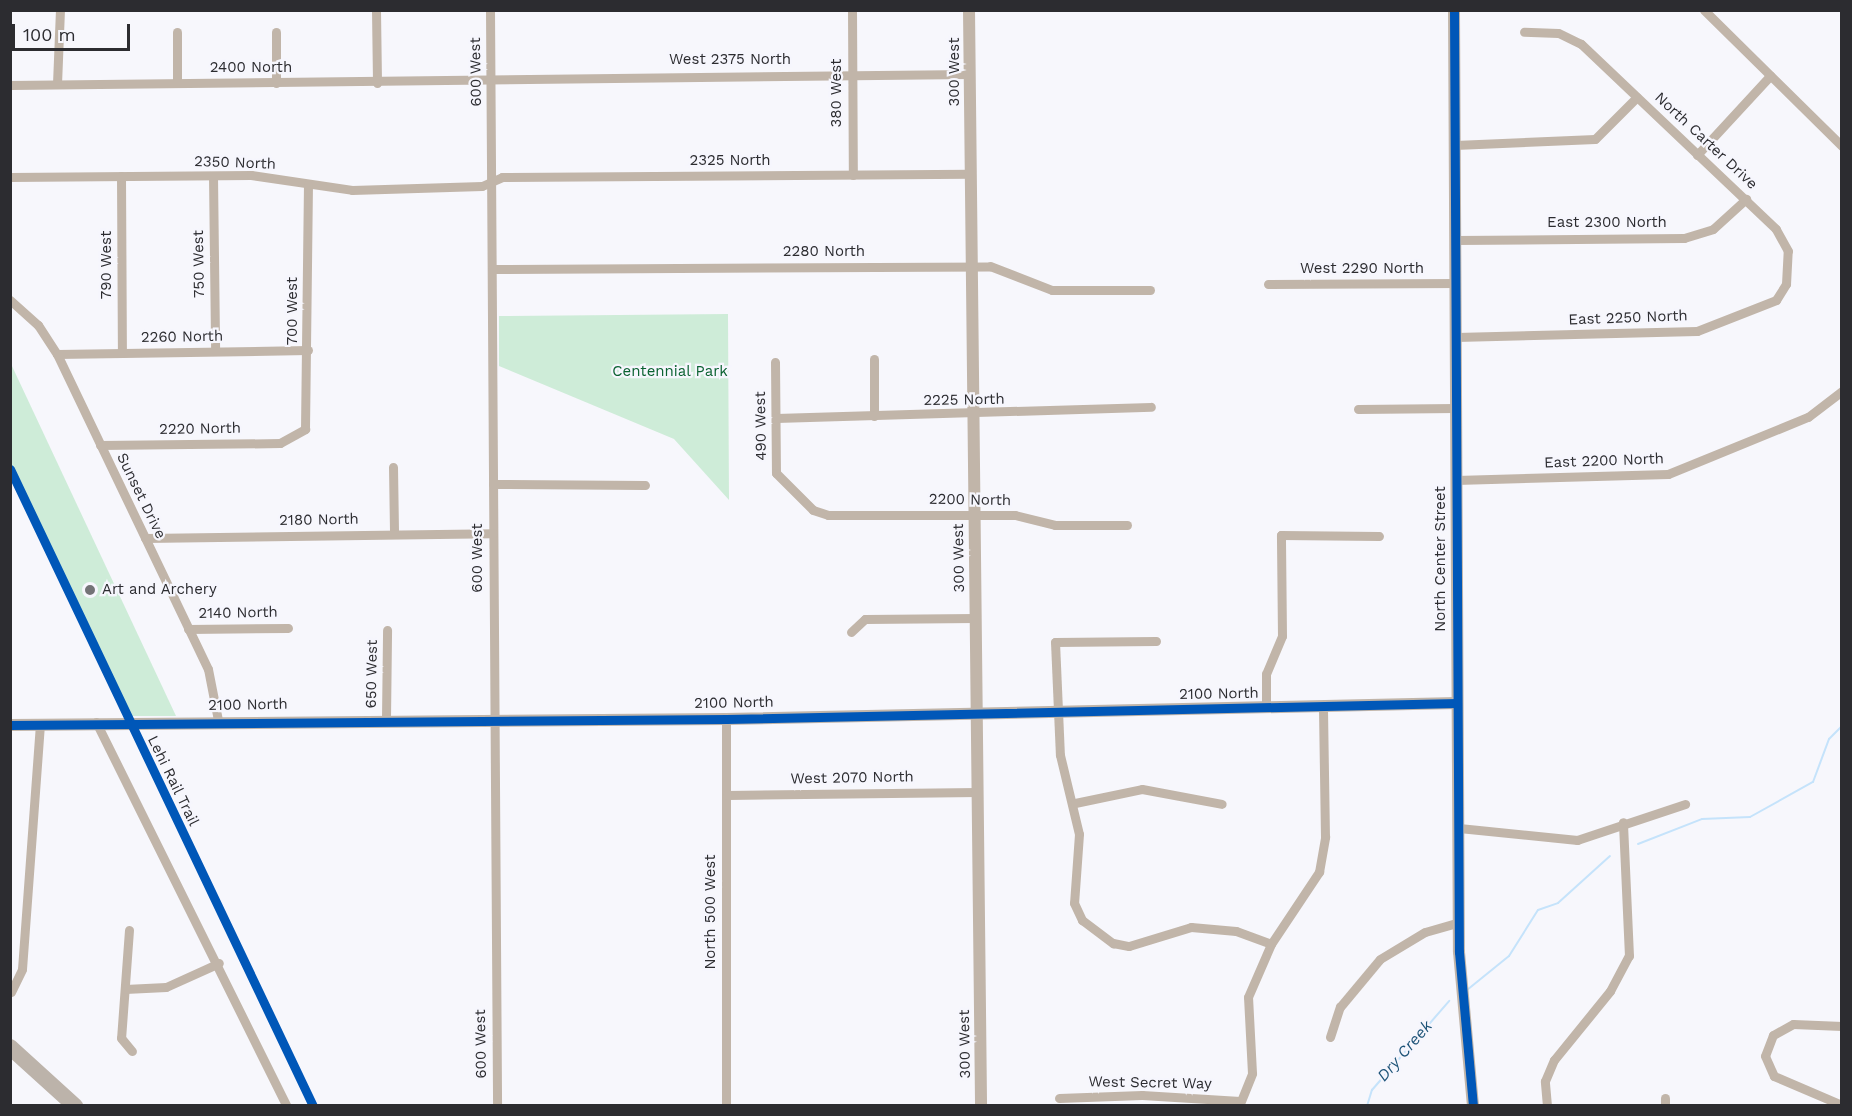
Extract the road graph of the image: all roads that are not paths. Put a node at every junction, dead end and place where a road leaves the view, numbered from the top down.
1 (60, 10) edge
2 (376, 10) edge
3 (490, 10) edge
4 (852, 10) edge
5 (969, 10) edge
6 (1454, 10) edge
7 (1704, 10) edge
8 (177, 32) dead end
9 (276, 32) dead end
10 (1524, 32) dead end
11 (852, 74) junction
12 (970, 74) junction
13 (1770, 76) junction
14 (491, 82) junction
15 (177, 83) junction
16 (276, 83) junction
17 (377, 83) junction
18 (10, 84) edge
19 (57, 84) junction
20 (1637, 98) junction
21 (1455, 145) junction
22 (1842, 146) edge
23 (1697, 155) junction
24 (970, 174) junction
25 (853, 175) junction
26 (121, 176) junction
27 (213, 176) junction
28 (10, 177) edge
29 (492, 182) junction
30 (308, 185) junction
31 (1746, 200) junction
32 (1456, 240) junction
33 (970, 267) junction
34 (492, 269) junction
35 (1456, 283) junction
36 (1268, 284) dead end
37 (1786, 284) joint
38 (1150, 290) dead end
39 (10, 300) edge
40 (1456, 337) junction
41 (308, 350) junction
42 (215, 351) junction
43 (122, 353) junction
44 (57, 354) junction
45 (874, 359) dead end
46 (775, 362) dead end
47 (1842, 391) edge
48 (1151, 407) dead end
49 (1455, 408) junction
50 (1358, 409) dead end
51 (972, 415) junction
52 (874, 416) junction
53 (776, 418) junction
54 (299, 436) joint
55 (100, 445) junction
56 (393, 467) dead end
57 (1456, 480) junction
58 (493, 484) junction
59 (645, 485) dead end
60 (813, 510) joint
61 (974, 515) junction
62 (1126, 525) dead end
63 (493, 533) junction
64 (394, 534) junction
65 (1378, 536) dead end
66 (145, 538) junction
67 (975, 618) junction
68 (288, 628) dead end
69 (188, 629) junction
70 (387, 630) dead end
71 (851, 632) dead end
72 (1156, 641) dead end
73 (1457, 703) junction
74 (1266, 708) junction
75 (1323, 708) junction
76 (1056, 711) junction
77 (977, 712) junction
78 (494, 717) junction
79 (386, 718) junction
80 (726, 718) junction
81 (218, 720) junction
82 (96, 722) junction
83 (10, 725) edge
84 (40, 725) junction
85 (978, 792) junction
86 (727, 795) junction
87 (1076, 803) junction
88 (1222, 804) dead end
89 (1685, 804) dead end
90 (1623, 822) junction
91 (1459, 828) junction
92 (1459, 922) junction
93 (129, 930) dead end
94 (1271, 944) junction
95 (219, 963) junction
96 (125, 989) junction
97 (11, 992) edge
98 (1842, 1026) edge
99 (1330, 1037) dead end
100 (10, 1047) edge
101 (132, 1051) dead end
102 (1059, 1098) dead end
103 (1240, 1103) edge
104 (1842, 1105) edge
105 (75, 1106) edge
106 (287, 1106) edge
107 (497, 1106) edge
108 (726, 1106) edge
109 (981, 1106) edge
110 (1473, 1106) edge
111 (1547, 1106) edge

1 - 19 street
2 - 17 street
3 - 14 street, 600 West
4 - 11 street, 380 West
5 - 12 street, 300 West
6 - 21 street, North Center Street
7 - 13 street
8 - 15 street
9 - 16 street
10 - 20 street, North Carter Drive
11 - 12 street, West 2375 North
11 - 14 street, West 2375 North
11 - 25 street, 380 West
12 - 24 street, 300 West
13 - 22 street
13 - 23 street
14 - 17 street, 2400 North
14 - 29 street, 600 West
15 - 16 street, 2400 North
15 - 19 street, 2400 North
16 - 17 street, 2400 North
18 - 19 street, 2400 North
20 - 21 street
20 - 23 street, North Carter Drive
21 - 32 street, North Center Street
23 - 31 street, North Carter Drive
24 - 25 street, 2325 North
24 - 33 street, 300 West
25 - 29 street, 2325 North
26 - 27 street, 2350 North
26 - 28 street, 2350 North
26 - 43 street, 790 West
27 - 30 street, 2350 North
27 - 42 street, 750 West
29 - 30 street, 2350 North
29 - 34 street, 600 West
30 - 41 street, 700 West
31 - 32 street, East 2300 North
31 - 37 street, North Carter Drive
32 - 35 street, North Center Street
33 - 34 street, 2280 North
33 - 38 street, 2280 North
33 - 51 street, 300 West
34 - 58 street, 600 West
35 - 36 street, West 2290 North
35 - 40 street, North Center Street
37 - 40 street, East 2250 North
39 - 44 street, Sunset Drive
40 - 49 street, North Center Street
41 - 42 street, 2260 North
41 - 54 street, 700 West
42 - 43 street, 2260 North
43 - 44 street, 2260 North
44 - 55 street, Sunset Drive
45 - 52 street
46 - 53 street, 490 West
47 - 57 street, East 2200 North
48 - 51 street, 2225 North
49 - 50 street
49 - 57 street, North Center Street
51 - 52 street, 2225 North
51 - 61 street, 300 West
52 - 53 street, 2225 North
53 - 60 street, 490 West
54 - 55 street, 2220 North
55 - 66 street, Sunset Drive
56 - 64 street
57 - 73 street, North Center Street
58 - 59 street
58 - 63 street, 600 West
60 - 61 street, 2200 North
61 - 62 street, 2200 North
61 - 67 street, 300 West
63 - 64 street, 2180 North
63 - 78 street, 600 West
64 - 66 street, 2180 North
65 - 74 street
66 - 69 street, Sunset Drive
67 - 71 street
67 - 77 street, 300 West
68 - 69 street, 2140 North
69 - 81 street, Sunset Drive
70 - 79 street, 650 West
72 - 76 street
73 - 75 street, 2100 North
73 - 91 street, North Center Street
74 - 75 street, 2100 North
74 - 76 street, 2100 North
75 - 94 street
76 - 77 street, 2100 North
76 - 87 street
77 - 80 street, 2100 North
77 - 85 street, 300 West
78 - 79 street, 2100 North
78 - 80 street, 2100 North
78 - 107 street, 600 West
79 - 81 street, 2100 North
80 - 86 street, North 500 West
81 - 82 street, 2100 North
82 - 84 street, 2100 North
82 - 95 street
83 - 84 street, 2100 North
84 - 97 street
85 - 86 street, West 2070 North
85 - 109 street, 300 West
86 - 108 street, North 500 West
87 - 88 street
87 - 94 street
89 - 90 street
90 - 91 street
90 - 111 street
91 - 92 street, North Center Street
92 - 99 street
92 - 110 street, North Center Street
93 - 96 street
94 - 103 street
95 - 96 street
95 - 106 street
96 - 101 street
98 - 104 street
100 - 105 highway
102 - 103 street, West Secret Way

